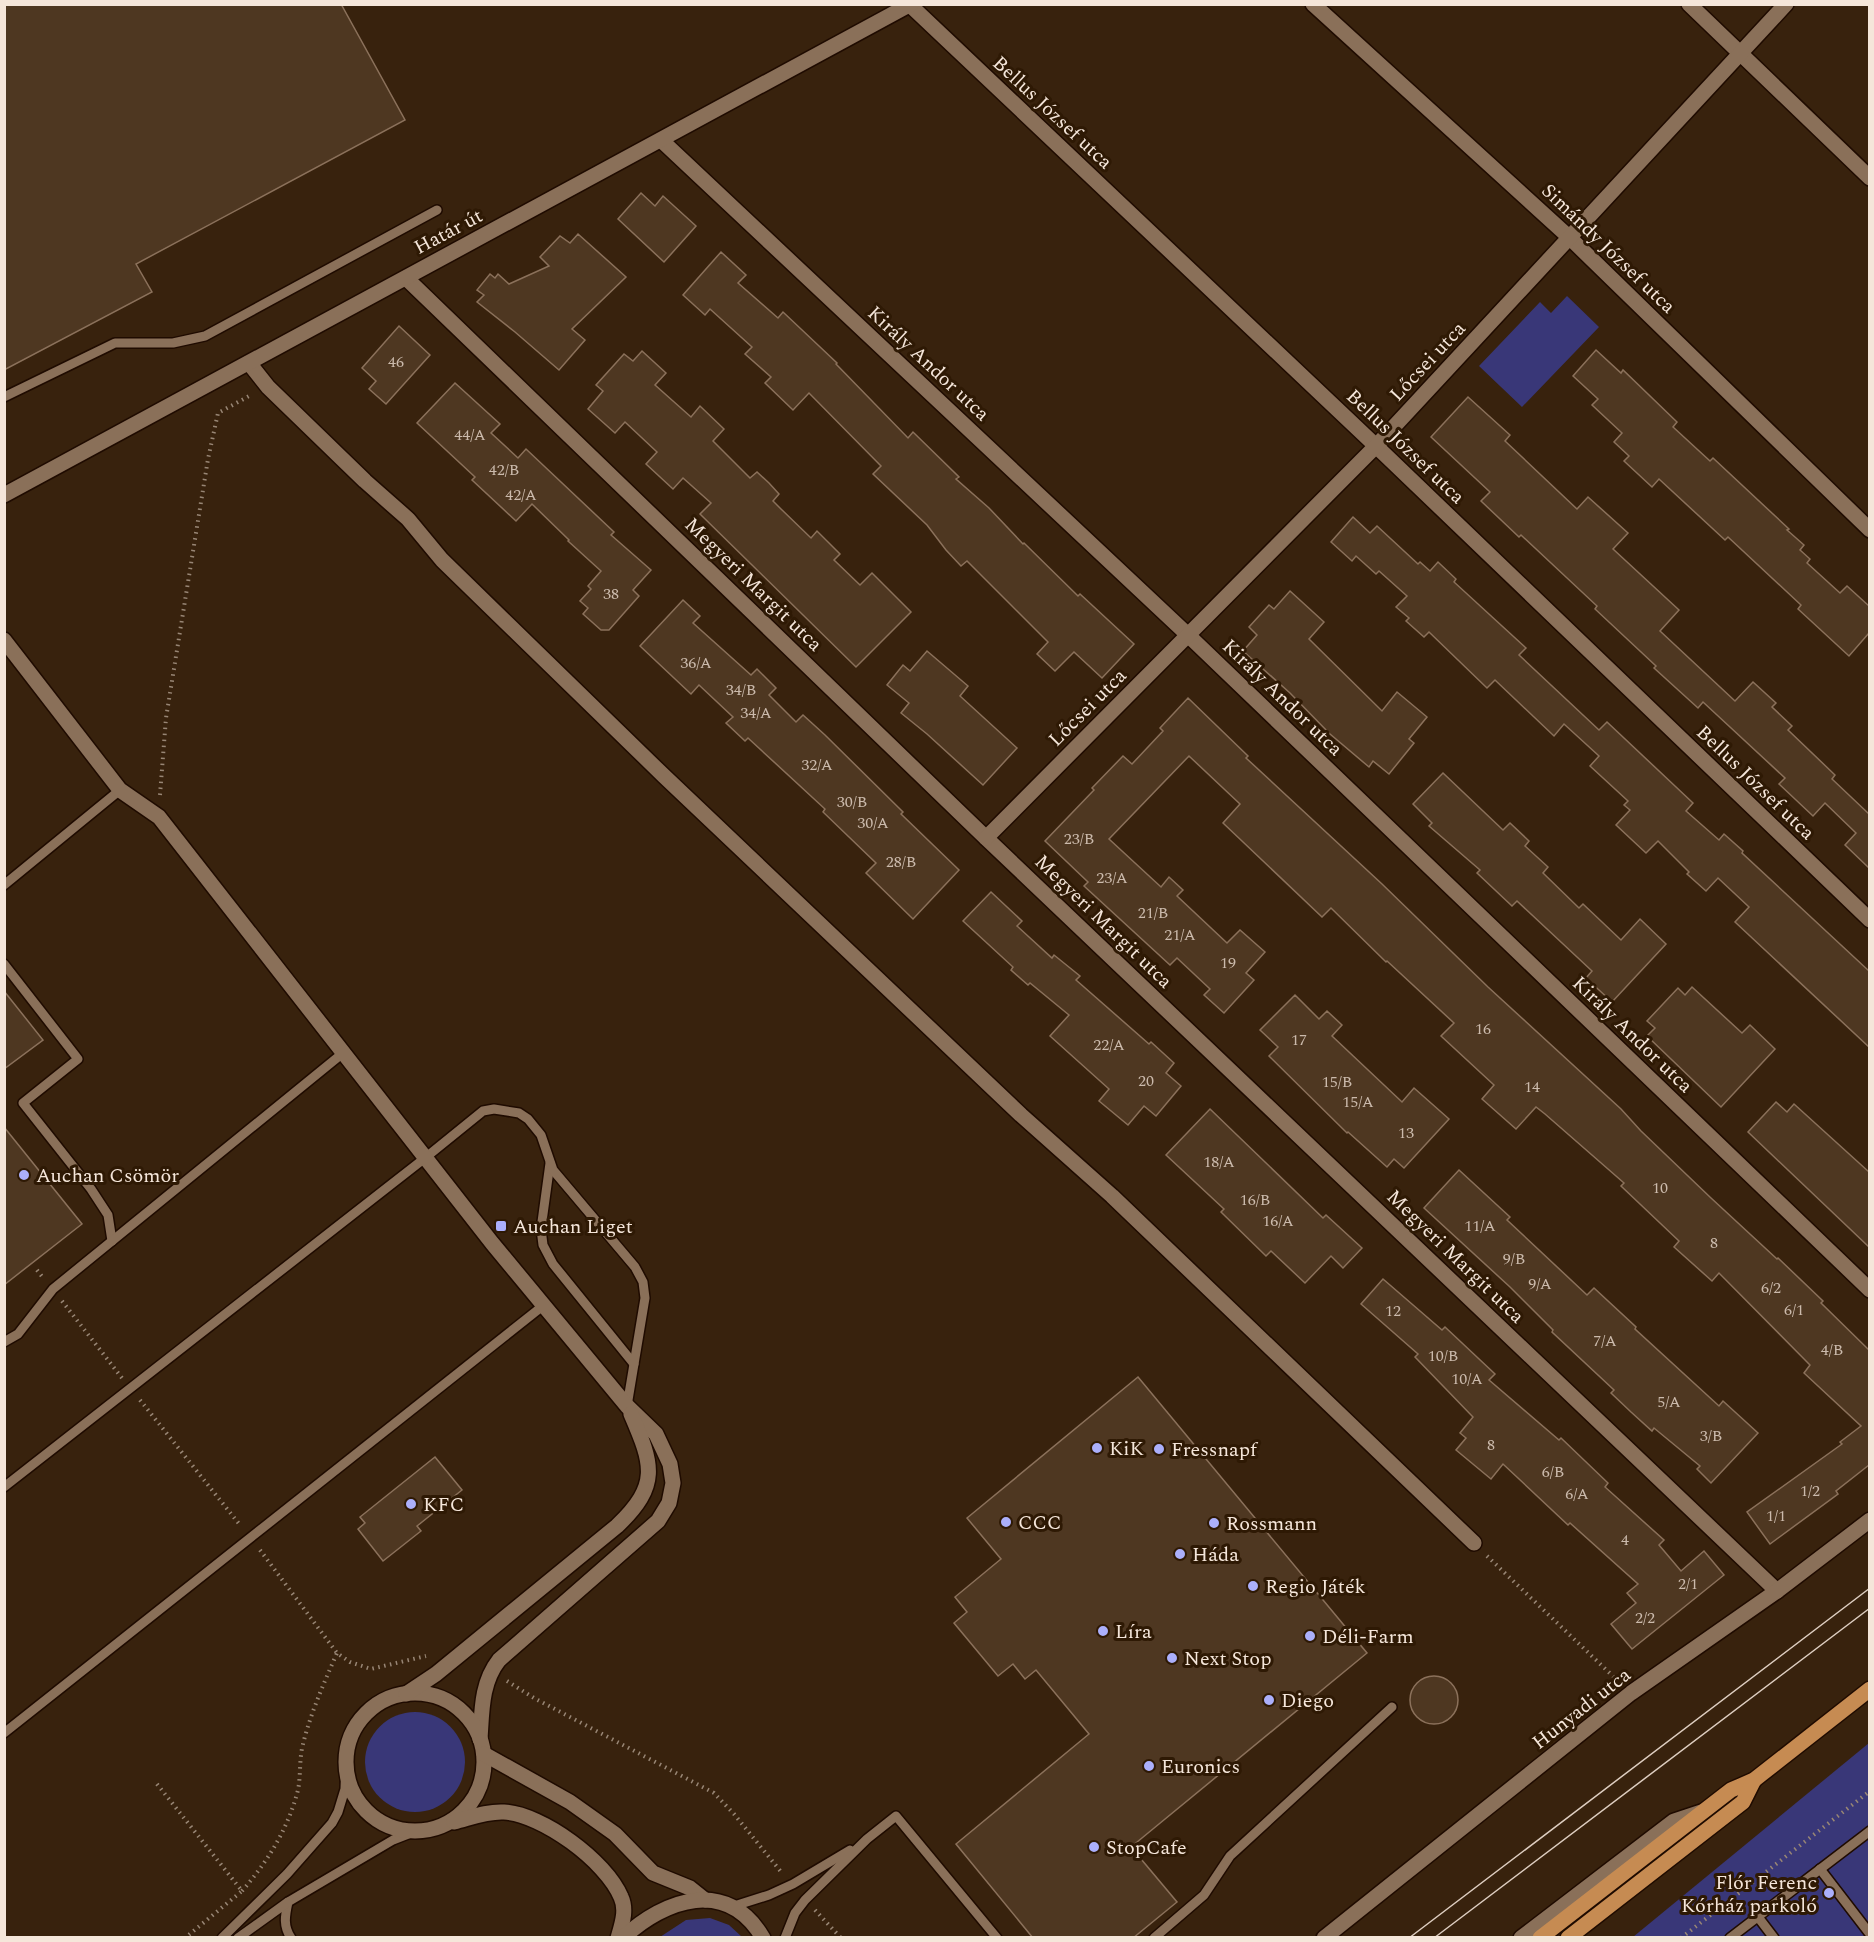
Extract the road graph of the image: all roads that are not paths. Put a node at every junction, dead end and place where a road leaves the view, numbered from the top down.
1 (1313, 4) edge
2 (1689, 4) edge
3 (1786, 4) edge
4 (910, 5) edge
5 (1740, 53) junction
6 (661, 140) junction
7 (1869, 178) edge
8 (437, 210) dead end
9 (1570, 238) junction
10 (406, 278) junction
11 (249, 363) junction
12 (4, 397) edge
13 (1376, 446) junction
14 (4, 495) edge
15 (1869, 530) edge
16 (1189, 636) junction
17 (4, 640) edge
18 (120, 790) junction
19 (986, 838) junction
20 (4, 885) edge
21 (1869, 920) edge
22 (4, 964) edge
23 (343, 1053) junction
24 (425, 1158) junction
25 (550, 1163) junction
26 (112, 1242) junction
27 (1869, 1290) edge
28 (544, 1305) junction
29 (4, 1342) edge
30 (634, 1364) junction
31 (627, 1406) junction
32 (4, 1487) edge
33 (1869, 1520) edge
34 (1474, 1543) road end
35 (1777, 1591) junction
36 (1869, 1689) edge
37 (406, 1694) junction
38 (1392, 1707) dead end
39 (4, 1733) edge
40 (482, 1746) junction
41 (346, 1761) junction
42 (1754, 1780) junction
43 (1701, 1812) junction
44 (445, 1824) junction
45 (416, 1831) junction
46 (1869, 1831) edge
47 (867, 1839) junction
48 (1820, 1869) junction
49 (705, 1900) junction
50 (288, 1902) junction
51 (731, 1907) junction
52 (1758, 1917) junction
53 (1591, 1920) junction
54 (1869, 1934) edge
55 (222, 1938) edge
56 (238, 1938) edge
57 (291, 1938) edge
58 (621, 1938) edge
59 (762, 1938) edge
60 (785, 1938) edge
61 (997, 1938) edge
62 (1154, 1938) edge
63 (1324, 1938) edge
64 (1521, 1938) edge
65 (1540, 1938) edge
66 (1568, 1938) edge
67 (1581, 1938) edge
68 (1731, 1938) edge
69 (1774, 1938) edge

1 - 9 street, Simándy József utca
2 - 5 street
3 - 5 street, Lőcsei utca
4 - 6 street, Határ út
4 - 13 street, Bellus József utca
5 - 7 street
5 - 9 street, Lőcsei utca
6 - 10 street, Határ út
6 - 16 street, Király Andor utca
8 - 12 lane
9 - 13 street, Lőcsei utca
9 - 15 street, Simándy József utca
10 - 11 street, Határ út
10 - 19 street, Megyeri Margit utca
11 - 14 street, Határ út
11 - 34 street
13 - 16 street, Lőcsei utca
13 - 21 street, Bellus József utca
16 - 19 street, Lőcsei utca
16 - 27 street, Király Andor utca
17 - 18 street
18 - 20 lane
18 - 23 street
19 - 35 street, Megyeri Margit utca
22 - 26 lane
23 - 24 street
23 - 26 lane
24 - 25 lane
24 - 28 street
24 - 32 lane
25 - 30 lane
25 - 30 lane
26 - 29 lane
28 - 31 street
28 - 39 lane
30 - 31 lane
31 - 37 street
31 - 40 street
33 - 35 street, Hunyadi utca
35 - 63 street, Hunyadi utca
36 - 42 main road
37 - 40 street
37 - 41 street
38 - 62 lane
40 - 44 street
40 - 49 street
41 - 45 street
41 - 55 lane
42 - 43 main road
42 - 53 main road
43 - 64 street
43 - 65 main road
44 - 45 street
44 - 58 street
45 - 50 lane
46 - 48 lane
47 - 51 lane
47 - 60 lane
47 - 61 lane
48 - 52 lane
48 - 54 lane
49 - 51 street
49 - 58 street
50 - 56 lane
50 - 57 lane
51 - 59 street
52 - 68 lane
52 - 69 lane
53 - 66 main road
53 - 67 street

